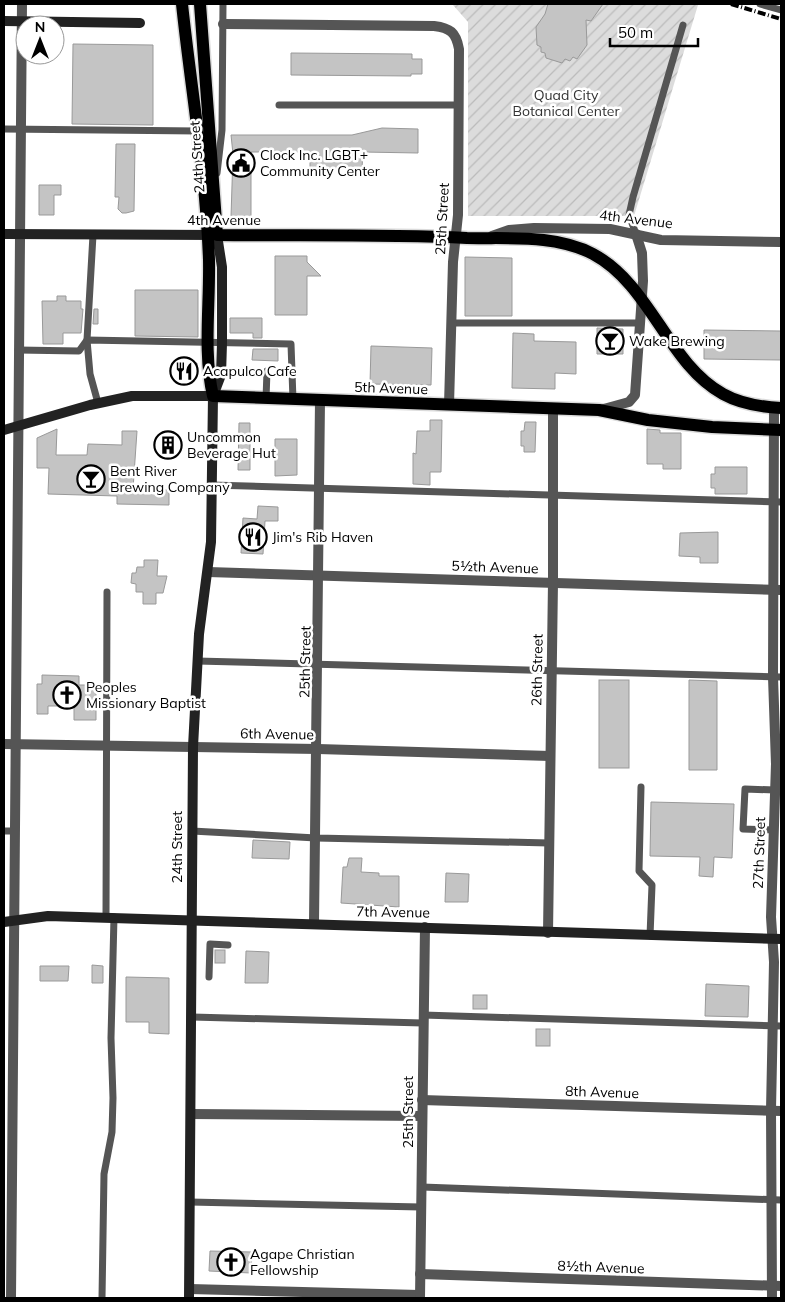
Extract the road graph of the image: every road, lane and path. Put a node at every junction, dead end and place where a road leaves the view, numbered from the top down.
1 (182, 4) edge
2 (200, 4) edge
3 (223, 4) edge
4 (760, 4) edge
5 (781, 10) edge
6 (65, 22) edge
7 (140, 23) dead end
8 (223, 24) junction
9 (683, 25) dead end
10 (21, 65) edge
11 (279, 105) dead end
12 (458, 105) junction
13 (4, 129) edge
14 (19, 129) junction
15 (198, 132) junction
16 (215, 196) junction
17 (4, 234) edge
18 (18, 234) junction
19 (93, 234) junction
20 (636, 234) junction
21 (212, 235) junction
22 (450, 237) junction
23 (488, 238) junction
24 (781, 242) edge
25 (642, 300) junction
26 (451, 323) junction
27 (639, 323) junction
28 (87, 340) junction
29 (215, 343) junction
30 (18, 350) junction
31 (267, 371) dead end
32 (213, 396) junction
33 (266, 399) junction
34 (294, 400) junction
35 (320, 401) junction
36 (98, 403) junction
37 (450, 405) junction
38 (778, 408) edge
39 (553, 409) junction
40 (599, 410) junction
41 (17, 425) junction
42 (4, 430) edge
43 (778, 430) edge
44 (212, 485) junction
45 (319, 487) junction
46 (553, 496) junction
47 (778, 501) edge
48 (208, 572) junction
49 (320, 575) junction
50 (553, 582) junction
51 (778, 590) edge
52 (107, 592) dead end
53 (197, 661) junction
54 (319, 663) junction
55 (550, 669) junction
56 (777, 677) edge
57 (9, 744) edge
58 (107, 745) junction
59 (193, 747) junction
60 (318, 749) junction
61 (550, 756) junction
62 (778, 764) edge
63 (641, 787) dead end
64 (775, 790) junction
65 (774, 830) junction
66 (4, 831) edge
67 (15, 831) junction
68 (192, 831) junction
69 (316, 838) junction
70 (549, 843) junction
71 (777, 850) edge
72 (110, 917) junction
73 (192, 920) junction
74 (8, 921) edge
75 (314, 924) junction
76 (425, 927) junction
77 (548, 932) junction
78 (650, 936) junction
79 (777, 939) edge
80 (228, 945) dead end
81 (210, 977) dead end
82 (192, 1018) junction
83 (423, 1019) junction
84 (778, 1026) edge
85 (422, 1100) junction
86 (776, 1111) edge
87 (191, 1114) junction
88 (422, 1116) junction
89 (422, 1188) junction
90 (777, 1200) edge
91 (190, 1202) junction
92 (421, 1207) junction
93 (7, 1267) edge
94 (420, 1274) junction
95 (777, 1286) edge
96 (190, 1294) edge
97 (278, 1295) edge
98 (337, 1296) edge
99 (419, 1297) edge
100 (10, 1298) edge
101 (102, 1298) edge
102 (772, 1298) edge

1 - 15 main road, 24th Street
2 - 16 main road, 24th Street
3 - 8 lane
4 - 5 lane
6 - 7 street
8 - 12 street, 25th Street
8 - 16 lane
9 - 20 lane
10 - 14 street
11 - 12 lane
12 - 22 street, 25th Street
13 - 14 lane
14 - 15 lane
14 - 18 street
15 - 21 main road, 24th Street
16 - 21 main road, 24th Street
17 - 18 street, 4th Avenue
18 - 19 street, 4th Avenue
18 - 30 street
19 - 21 street, 4th Avenue
19 - 28 lane
20 - 23 street, 4th Avenue
20 - 24 street, 4th Avenue
20 - 25 street
21 - 22 main road, 4th Avenue
21 - 29 main road, 24th Street
22 - 23 main road
22 - 26 street, 25th Street
23 - 25 main road
25 - 27 street
25 - 38 main road
26 - 27 lane
26 - 37 street, 25th Street
27 - 40 street
28 - 29 lane
28 - 30 lane
28 - 36 lane
29 - 32 main road, 24th Street
29 - 34 lane
30 - 41 street
31 - 33 lane
32 - 33 main road, 5th Avenue
32 - 36 street, 5th Avenue
32 - 44 street, 24th Street
33 - 34 main road, 5th Avenue
34 - 35 main road, 5th Avenue
35 - 37 main road, 5th Avenue
35 - 45 street, 25th Street
36 - 41 street, 5th Avenue
37 - 39 main road, 5th Avenue
38 - 43 street, 27th Street
39 - 40 main road, 5th Avenue
39 - 46 street, 26th Street
40 - 43 main road, 5th Avenue
41 - 42 street, 5th Avenue
41 - 57 street
43 - 47 street, 27th Street
44 - 45 lane
44 - 48 street, 24th Street
45 - 46 lane
45 - 49 street, 25th Street
46 - 47 lane
46 - 50 street, 26th Street
47 - 51 street, 27th Street
48 - 49 street, 5½th Avenue
48 - 53 street, 24th Street
49 - 50 street, 5½th Avenue
49 - 54 street, 25th Street
50 - 51 street, 5½th Avenue
50 - 55 street, 26th Street
51 - 56 street, 27th Street
52 - 58 lane
53 - 54 lane
53 - 59 street, 24th Street
54 - 55 lane
54 - 60 street, 25th Street
55 - 56 lane
55 - 61 street, 26th Street
56 - 62 street, 27th Street
57 - 58 street, 6th Avenue
57 - 67 street
58 - 59 street, 6th Avenue
58 - 72 lane
59 - 60 street, 6th Avenue
59 - 68 street, 24th Street
60 - 61 street, 6th Avenue
60 - 69 street, 25th Street
61 - 70 street, 26th Street
62 - 64 street, 27th Street
63 - 78 lane
64 - 65 street, 27th Street
64 - 65 lane
65 - 71 street, 27th Street
66 - 67 lane
67 - 74 street
68 - 69 lane
68 - 73 street, 24th Street
69 - 70 lane
69 - 75 street, 25th Street
70 - 77 street, 26th Street
71 - 79 street, 27th Street
72 - 73 street, 7th Avenue
72 - 74 street, 7th Avenue
72 - 101 lane
73 - 75 street, 7th Avenue
73 - 82 street, 24th Street
74 - 93 street
75 - 76 street, 7th Avenue
76 - 77 street, 7th Avenue
76 - 83 street, 25th Street
77 - 78 street, 7th Avenue
78 - 79 street, 7th Avenue
79 - 84 street, 27th Street
80 - 81 lane
82 - 83 lane
82 - 87 street, 24th Street
83 - 84 lane
83 - 85 street, 25th Street
84 - 86 street, 27th Street
85 - 86 street, 8th Avenue
85 - 88 street, 25th Street
86 - 90 street, 27th Street
87 - 88 street
87 - 91 street, 24th Street
88 - 89 street, 25th Street
89 - 90 lane
89 - 92 street, 25th Street
90 - 95 street, 27th Street
91 - 92 lane
91 - 96 street, 24th Street
92 - 94 street, 25th Street
93 - 100 street
94 - 95 street, 8½th Avenue
94 - 99 street, 25th Street
95 - 102 street, 27th Street
96 - 97 street
97 - 98 street
98 - 99 street

